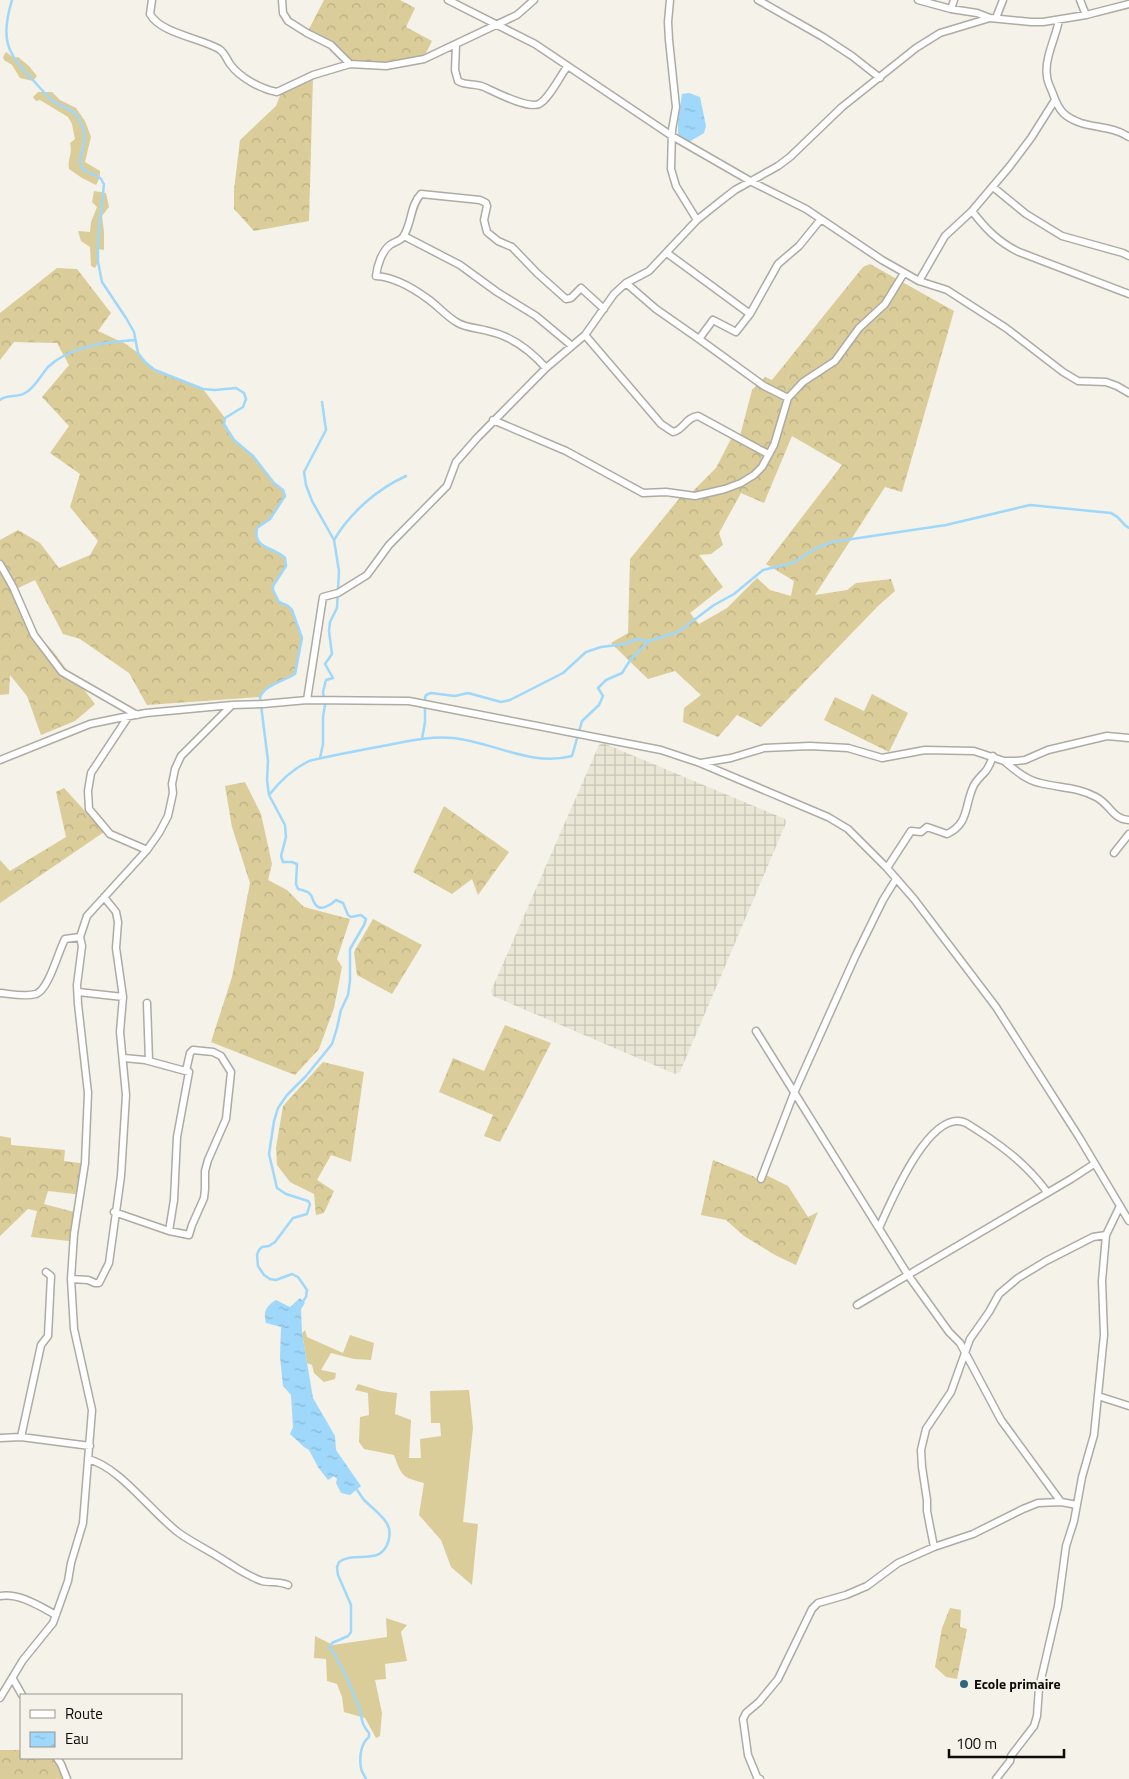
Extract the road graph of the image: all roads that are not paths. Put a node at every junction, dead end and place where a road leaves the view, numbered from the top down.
1 (152, 0) edge
2 (282, 0) edge
3 (448, 0) edge
4 (534, 0) edge
5 (670, 0) edge
6 (758, 0) edge
7 (918, 0) edge
8 (954, 0) edge
9 (1003, 0) edge
10 (1080, 0) edge
11 (1129, 4) edge
12 (951, 9) junction
13 (1086, 15) junction
14 (993, 18) junction
15 (1059, 20) junction
16 (496, 24) junction
17 (456, 44) junction
18 (350, 64) junction
19 (567, 67) junction
20 (880, 78) junction
21 (1055, 100) junction
22 (672, 136) junction
23 (1129, 137) edge
24 (752, 182) junction
25 (993, 187) junction
26 (972, 211) junction
27 (821, 219) junction
28 (697, 220) junction
29 (404, 236) junction
30 (667, 253) junction
31 (1129, 256) edge
32 (904, 273) junction
33 (919, 281) junction
34 (626, 283) junction
35 (1129, 294) edge
36 (604, 309) junction
37 (750, 314) junction
38 (585, 335) junction
39 (699, 339) junction
40 (572, 346) junction
41 (546, 368) junction
42 (1129, 393) edge
43 (788, 398) junction
44 (493, 420) junction
45 (768, 454) junction
46 (0, 564) edge
47 (307, 700) junction
48 (232, 704) junction
49 (137, 715) junction
50 (128, 717) junction
51 (1129, 738) edge
52 (993, 756) junction
53 (0, 760) edge
54 (1004, 761) junction
55 (700, 763) junction
56 (1129, 820) edge
57 (1129, 834) edge
58 (147, 850) junction
59 (1114, 854) dead end
60 (887, 868) junction
61 (896, 879) junction
62 (104, 896) junction
63 (80, 937) junction
64 (78, 992) junction
65 (0, 993) edge
66 (122, 997) junction
67 (147, 1003) dead end
68 (756, 1031) dead end
69 (124, 1058) junction
70 (148, 1061) junction
71 (186, 1071) junction
72 (794, 1093) junction
73 (1094, 1164) junction
74 (761, 1179) dead end
75 (1047, 1192) junction
76 (1120, 1206) junction
77 (114, 1212) junction
78 (1129, 1221) edge
79 (879, 1228) junction
80 (169, 1231) junction
81 (1106, 1235) junction
82 (46, 1272) dead end
83 (908, 1275) junction
84 (72, 1280) junction
85 (857, 1305) dead end
86 (965, 1351) junction
87 (1098, 1396) junction
88 (1129, 1406) edge
89 (21, 1437) junction
90 (0, 1438) edge
91 (90, 1446) junction
92 (88, 1459) junction
93 (1061, 1502) junction
94 (1077, 1505) junction
95 (934, 1547) junction
96 (288, 1585) dead end
97 (0, 1596) edge
98 (56, 1615) junction
99 (13, 1679) junction
100 (21, 1694) edge
101 (0, 1698) edge
102 (57, 1759) edge
103 (67, 1779) edge
104 (760, 1779) edge
105 (996, 1779) edge

1 - 18 street
2 - 18 street
3 - 16 street
4 - 16 street
5 - 22 street
6 - 20 street
7 - 12 street
8 - 12 street
9 - 14 street
10 - 13 street
11 - 13 street
12 - 14 street
13 - 15 street
14 - 15 street
14 - 20 street
15 - 21 street
16 - 17 street
16 - 19 street
17 - 18 street
17 - 19 street
19 - 22 street
20 - 24 street
21 - 23 street
21 - 25 street
22 - 24 street
22 - 28 street
24 - 27 street
24 - 28 street
25 - 26 street
25 - 31 street
26 - 33 street
26 - 35 street
27 - 32 street
27 - 37 street
28 - 30 street
29 - 36 street
29 - 40 street
29 - 41 street
30 - 34 street
30 - 37 street
32 - 33 street
32 - 43 street
33 - 42 street
34 - 36 street
34 - 39 street
36 - 38 street
37 - 39 street
38 - 40 street
38 - 45 street
39 - 43 street
40 - 41 street
41 - 44 street
43 - 45 street
44 - 45 street
44 - 47 street
46 - 49 street
47 - 48 street
47 - 55 street
48 - 49 street
48 - 58 street
49 - 50 street
50 - 53 street
50 - 58 street
51 - 54 street
52 - 54 street
52 - 55 street
52 - 60 street
54 - 56 street
55 - 60 street
57 - 59 street
58 - 62 street
60 - 61 street
61 - 72 street
61 - 73 street
62 - 63 street
62 - 66 street
63 - 64 street
63 - 65 street
64 - 66 street
64 - 84 street
66 - 69 street
67 - 70 street
68 - 72 street
69 - 70 street
69 - 77 street
70 - 71 street
71 - 80 street
71 - 80 street
72 - 74 street
72 - 79 street
73 - 75 street
73 - 76 street
75 - 79 street
75 - 83 street
76 - 78 street
76 - 81 street
77 - 80 street
77 - 84 street
79 - 83 street
81 - 86 street
81 - 87 street
82 - 89 street
83 - 85 street
83 - 86 street
84 - 91 street
86 - 93 street
86 - 95 street
87 - 88 street
87 - 94 street
89 - 90 street
89 - 91 street
91 - 92 street
92 - 96 street
92 - 98 street
93 - 94 street
93 - 95 street
94 - 105 street
95 - 104 street
97 - 98 street
98 - 99 street
99 - 100 street
99 - 101 street
102 - 103 street

